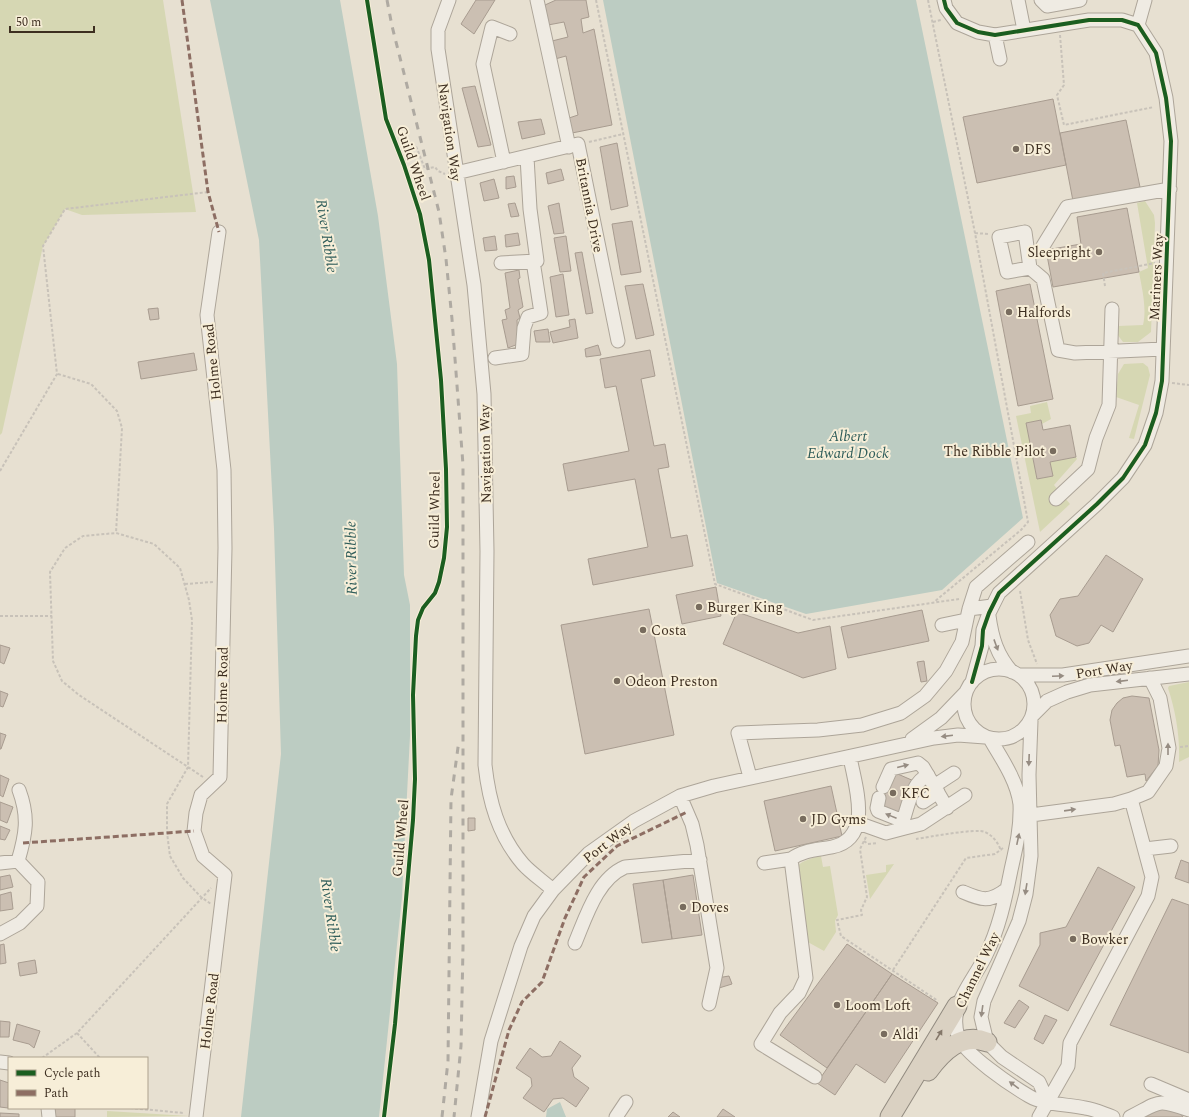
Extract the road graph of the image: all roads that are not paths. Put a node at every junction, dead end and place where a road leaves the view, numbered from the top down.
1 (449, 0) edge
2 (538, 0) edge
3 (944, 0) edge
4 (1018, 0) edge
5 (1041, 0) edge
6 (1080, 0) edge
7 (1145, 0) edge
8 (1138, 25) junction
9 (1024, 30) junction
10 (510, 34) dead end
11 (995, 35) junction
12 (1000, 59) dead end
13 (574, 146) junction
14 (527, 157) junction
15 (504, 162) junction
16 (456, 173) junction
17 (1170, 189) junction
18 (219, 232) dead end
19 (1043, 246) dead end
20 (533, 261) junction
21 (501, 263) dead end
22 (1030, 268) dead end
23 (1112, 308) dead end
24 (618, 341) dead end
25 (1163, 349) junction
26 (1112, 351) junction
27 (495, 358) dead end
28 (1056, 499) dead end
29 (1028, 542) dead end
30 (969, 609) junction
31 (990, 610) junction
32 (942, 625) dead end
33 (1189, 656) edge
34 (1016, 673) junction
35 (1189, 674) edge
36 (1150, 678) junction
37 (969, 687) junction
38 (1032, 718) junction
39 (988, 738) junction
40 (902, 746) junction
41 (850, 757) junction
42 (954, 773) dead end
43 (750, 777) junction
44 (933, 784) junction
45 (19, 790) dead end
46 (965, 795) dead end
47 (680, 796) junction
48 (1131, 799) junction
49 (924, 802) dead end
50 (947, 808) junction
51 (1031, 815) junction
52 (858, 823) junction
53 (1171, 846) dead end
54 (1145, 850) junction
55 (791, 858) junction
56 (700, 860) junction
57 (18, 861) junction
58 (0, 863) edge
59 (764, 863) dead end
60 (1007, 889) junction
61 (553, 890) junction
62 (962, 892) dead end
63 (985, 900) junction
64 (998, 923) junction
65 (0, 934) edge
66 (575, 943) dead end
67 (709, 1004) dead end
68 (957, 1006) junction
69 (960, 1042) junction
70 (987, 1042) junction
71 (815, 1077) dead end
72 (1151, 1084) dead end
73 (1189, 1100) edge
74 (626, 1102) dead end
75 (1048, 1102) junction
76 (1189, 1110) edge
77 (196, 1116) edge
78 (478, 1117) edge
79 (616, 1117) edge
80 (890, 1117) edge
81 (894, 1117) edge
82 (1040, 1117) edge
83 (1113, 1117) edge
84 (1130, 1117) edge

1 - 16 street, Navigation Way
2 - 13 street
3 - 11 street
4 - 9 street
5 - 6 street
7 - 8 street
8 - 9 street
8 - 17 street, Mariners Way
9 - 11 street
10 - 15 street
11 - 12 street
13 - 14 street, Britannia Drive
13 - 24 street, Britannia Drive
14 - 15 street, Britannia Drive
14 - 20 street
15 - 16 street, Britannia Drive
16 - 61 street, Navigation Way
17 - 19 street
17 - 25 street, Mariners Way
18 - 77 street, Holme Road
20 - 21 street
20 - 27 street
22 - 26 street
23 - 26 street
25 - 26 street
25 - 31 street, Mariners Way
26 - 28 street
29 - 30 street
30 - 31 street
30 - 32 street
30 - 43 street
31 -> 34 street
31 - 37 street, Mariners Way
34 -> 33 street, Port Way
34 - 37 street
34 - 38 street
35 - 36 street, Port Way
36 -> 38 street, Port Way
48 -> 36 street
37 - 39 street
37 - 40 street, Port Way
38 - 39 street
38 -> 51 street, Channel Way
39 -> 40 street, Port Way
60 -> 39 street, Channel Way
40 - 41 street, Port Way
41 - 43 street, Port Way
41 - 52 street
42 - 44 street
43 - 47 street, Port Way
44 -> 44 street
44 - 49 street
44 - 50 street
45 - 57 street
46 - 50 street
47 - 56 street
47 - 61 street, Port Way
51 -> 48 street
48 - 54 street
50 - 52 street
51 -> 70 street, Channel Way
52 - 55 street
53 - 54 street
54 - 75 street
55 - 59 street
55 - 71 street
56 - 66 street
56 - 67 street
57 - 58 street
57 - 65 street
60 - 63 street
60 - 64 street, Channel Way
61 - 78 street, Port Way
62 - 63 street
63 - 64 street
64 - 68 street, Channel Way
68 - 69 street, Channel Way
80 -> 68 highway
69 - 70 highway
75 -> 69 street
69 - 81 highway
70 - 75 street
72 - 73 street
74 - 79 street
75 - 82 street
75 - 83 street
76 - 84 street

